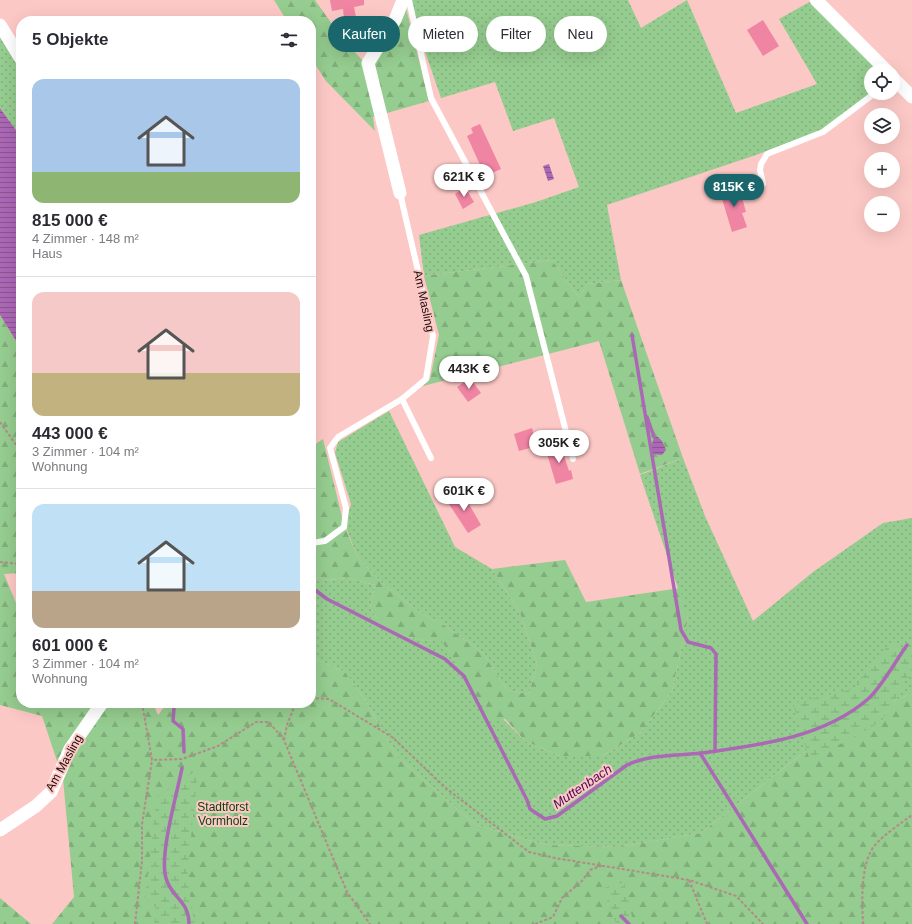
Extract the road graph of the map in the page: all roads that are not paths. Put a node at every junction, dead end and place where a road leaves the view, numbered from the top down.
1 (403, 0) edge
2 (409, 0) edge
3 (816, 0) edge
4 (0, 25) edge
5 (16, 51) edge
6 (879, 64) edge
7 (900, 85) edge
8 (912, 97) edge
9 (866, 100) edge
10 (763, 184) dead end
11 (400, 193) joint
12 (402, 399) junction
13 (431, 458) dead end
14 (573, 459) dead end
15 (316, 542) edge
16 (99, 708) edge
17 (0, 830) edge

1 - 11 street, Am Masling
2 - 14 lane
3 - 6 street
4 - 5 street
7 - 8 street
9 - 10 lane
11 - 12 lane, Am Masling
12 - 13 lane
12 - 15 lane, Am Masling
16 - 17 street, Am Masling

